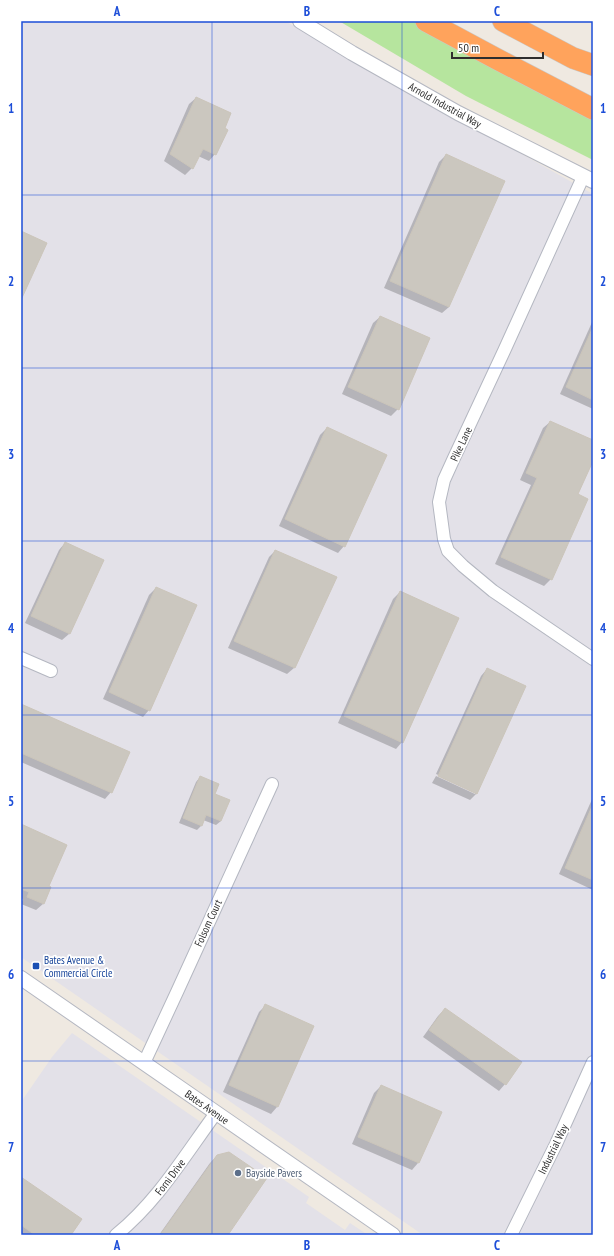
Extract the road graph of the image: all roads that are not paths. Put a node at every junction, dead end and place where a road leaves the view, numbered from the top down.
1 (300, 21) edge
2 (426, 21) edge
3 (503, 21) edge
4 (531, 21) edge
5 (593, 54) edge
6 (593, 65) edge
7 (593, 109) edge
8 (588, 179) edge
9 (21, 658) edge
10 (593, 659) edge
11 (50, 672) dead end
12 (272, 784) dead end
13 (21, 978) edge
14 (593, 1062) edge
15 (144, 1063) junction
16 (216, 1113) junction
17 (116, 1235) edge
18 (393, 1235) edge
19 (511, 1235) edge

1 - 8 street, Arnold Industrial Way
2 - 7 highway
3 - 6 highway
4 - 5 highway
8 - 10 street, Pike Lane
9 - 11 street
12 - 15 street, Folsom Court
13 - 15 street, Bates Avenue
14 - 19 street, Industrial Way
15 - 16 street, Bates Avenue
16 - 17 street, Forni Drive
16 - 18 street, Bates Avenue

